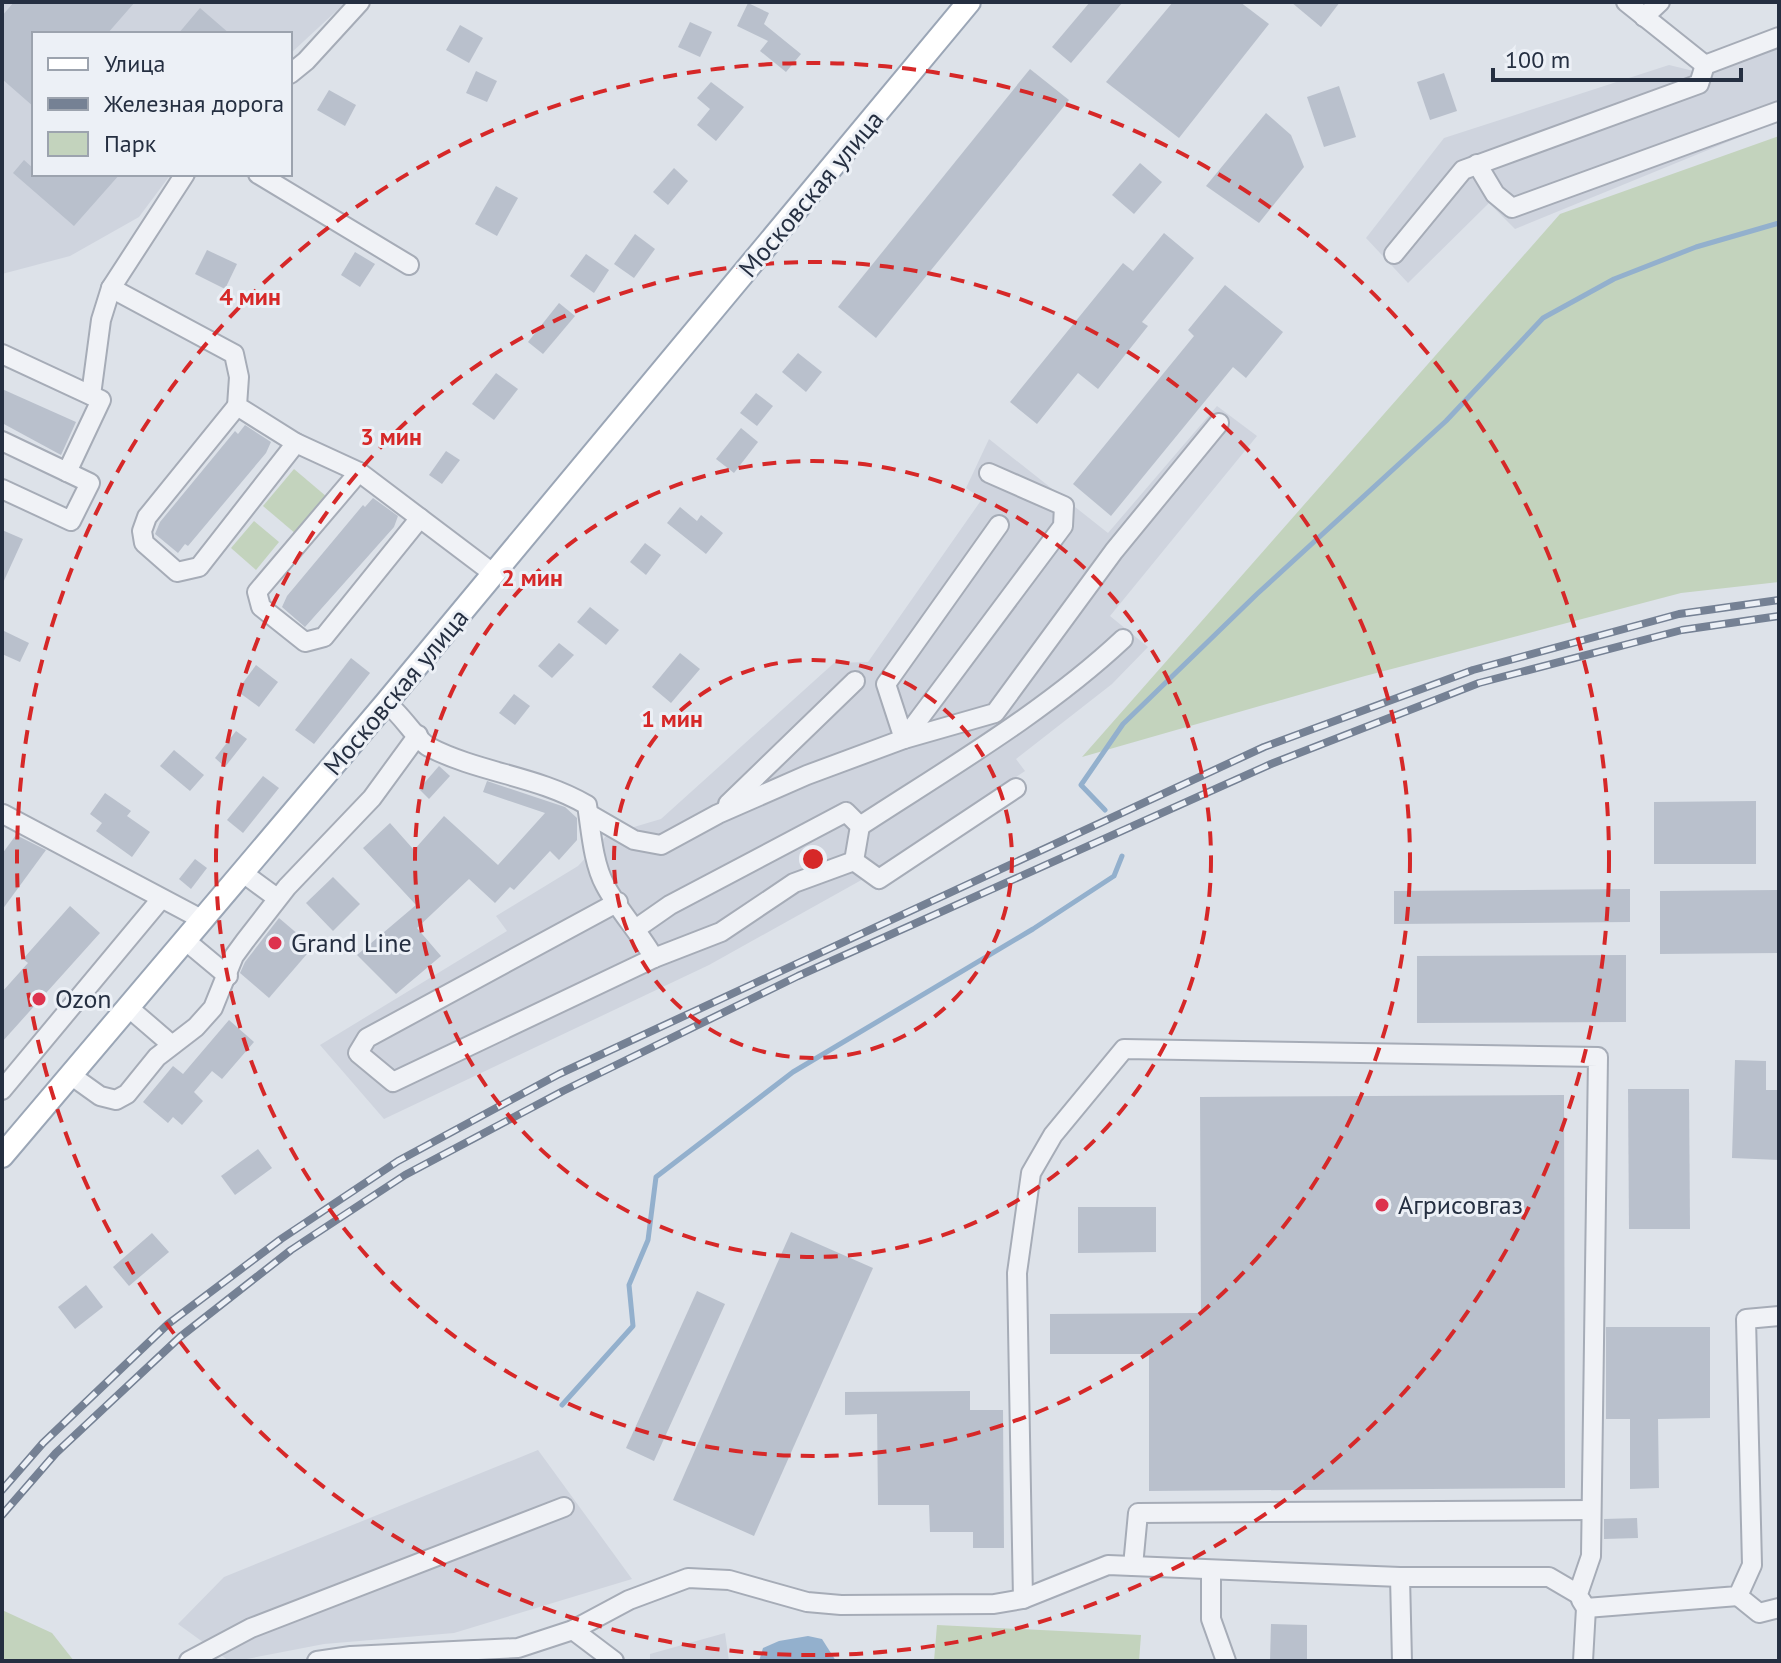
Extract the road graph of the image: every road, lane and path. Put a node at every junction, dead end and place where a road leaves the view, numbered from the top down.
1 (360, 2) edge
2 (969, 2) edge
3 (1626, 2) edge
4 (1660, 2) edge
5 (1644, 17) junction
6 (1779, 37) edge
7 (1705, 65) junction
8 (292, 72) edge
9 (1779, 111) edge
10 (1477, 164) junction
11 (184, 176) edge
12 (261, 176) edge
13 (1394, 254) dead end
14 (409, 265) dead end
15 (111, 288) junction
16 (2, 354) edge
17 (91, 395) junction
18 (237, 406) junction
19 (1219, 423) dead end
20 (2, 441) edge
21 (296, 443) junction
22 (67, 472) junction
23 (359, 472) junction
24 (989, 473) dead end
25 (2, 489) edge
26 (420, 518) junction
27 (999, 525) dead end
28 (494, 574) junction
29 (1123, 639) dead end
30 (855, 681) dead end
31 (1014, 688) junction
32 (1044, 702) junction
33 (386, 703) junction
34 (995, 713) junction
35 (1001, 733) junction
36 (418, 735) junction
37 (904, 739) junction
38 (1016, 788) dead end
39 (2, 814) edge
40 (589, 814) junction
41 (718, 814) junction
42 (860, 826) junction
43 (854, 861) junction
44 (243, 873) junction
45 (277, 898) junction
46 (161, 899) junction
47 (618, 902) junction
48 (203, 920) junction
49 (637, 928) junction
50 (186, 941) junction
51 (654, 958) junction
52 (228, 976) junction
53 (129, 1008) junction
54 (172, 1045) junction
55 (72, 1076) junction
56 (2, 1090) edge
57 (2, 1156) edge
58 (1779, 1316) edge
59 (564, 1507) dead end
60 (1590, 1510) junction
61 (1133, 1566) junction
62 (1211, 1570) junction
63 (1400, 1577) junction
64 (1738, 1596) junction
65 (1023, 1599) junction
66 (1582, 1601) junction
67 (1779, 1608) edge
68 (573, 1630) junction
69 (189, 1661) edge
70 (317, 1661) edge
71 (614, 1661) edge
72 (1226, 1661) edge
73 (1402, 1661) edge
74 (1583, 1661) edge

1 - 8 street
2 - 28 main road, Московская улица
3 - 5 street
4 - 5 street
5 - 7 street
6 - 7 street
7 - 10 street
9 - 10 street
10 - 13 street
11 - 15 street
12 - 14 street
15 - 17 street
15 - 18 street
16 - 17 street
17 - 22 street
18 - 21 street
18 - 21 street
19 - 31 street
20 - 22 street
21 - 23 street
22 - 25 street
23 - 26 street
23 - 26 street
24 - 37 street
26 - 28 street
27 - 37 street
28 - 33 main road, Московская улица
29 - 32 street
30 - 41 street
31 - 32 street
31 - 34 street
32 - 35 street
33 - 36 street
33 - 44 main road, Московская улица
34 - 35 street
34 - 37 street
35 - 42 street
36 - 40 street
36 - 45 street
37 - 41 street
38 - 43 street
39 - 46 street
40 - 41 street
40 - 47 street
42 - 43 street
42 - 49 street
43 - 51 street
44 - 45 street
44 - 48 main road, Московская улица
45 - 52 street
46 - 48 street
46 - 56 street
47 - 49 street
47 - 51 street
48 - 50 main road, Московская улица
49 - 51 street
50 - 52 street
50 - 53 main road, Московская улица
52 - 54 street
53 - 54 street
53 - 55 main road, Московская улица
54 - 55 street
55 - 57 main road, Московская улица
58 - 64 street
59 - 69 street
60 - 61 street
60 - 65 street
60 - 66 street
61 - 62 street
61 - 65 street
62 - 63 street
62 - 72 street
63 - 66 street
63 - 73 street
64 - 66 street
64 - 67 street
65 - 68 street
66 - 74 street
68 - 70 street
68 - 71 street

